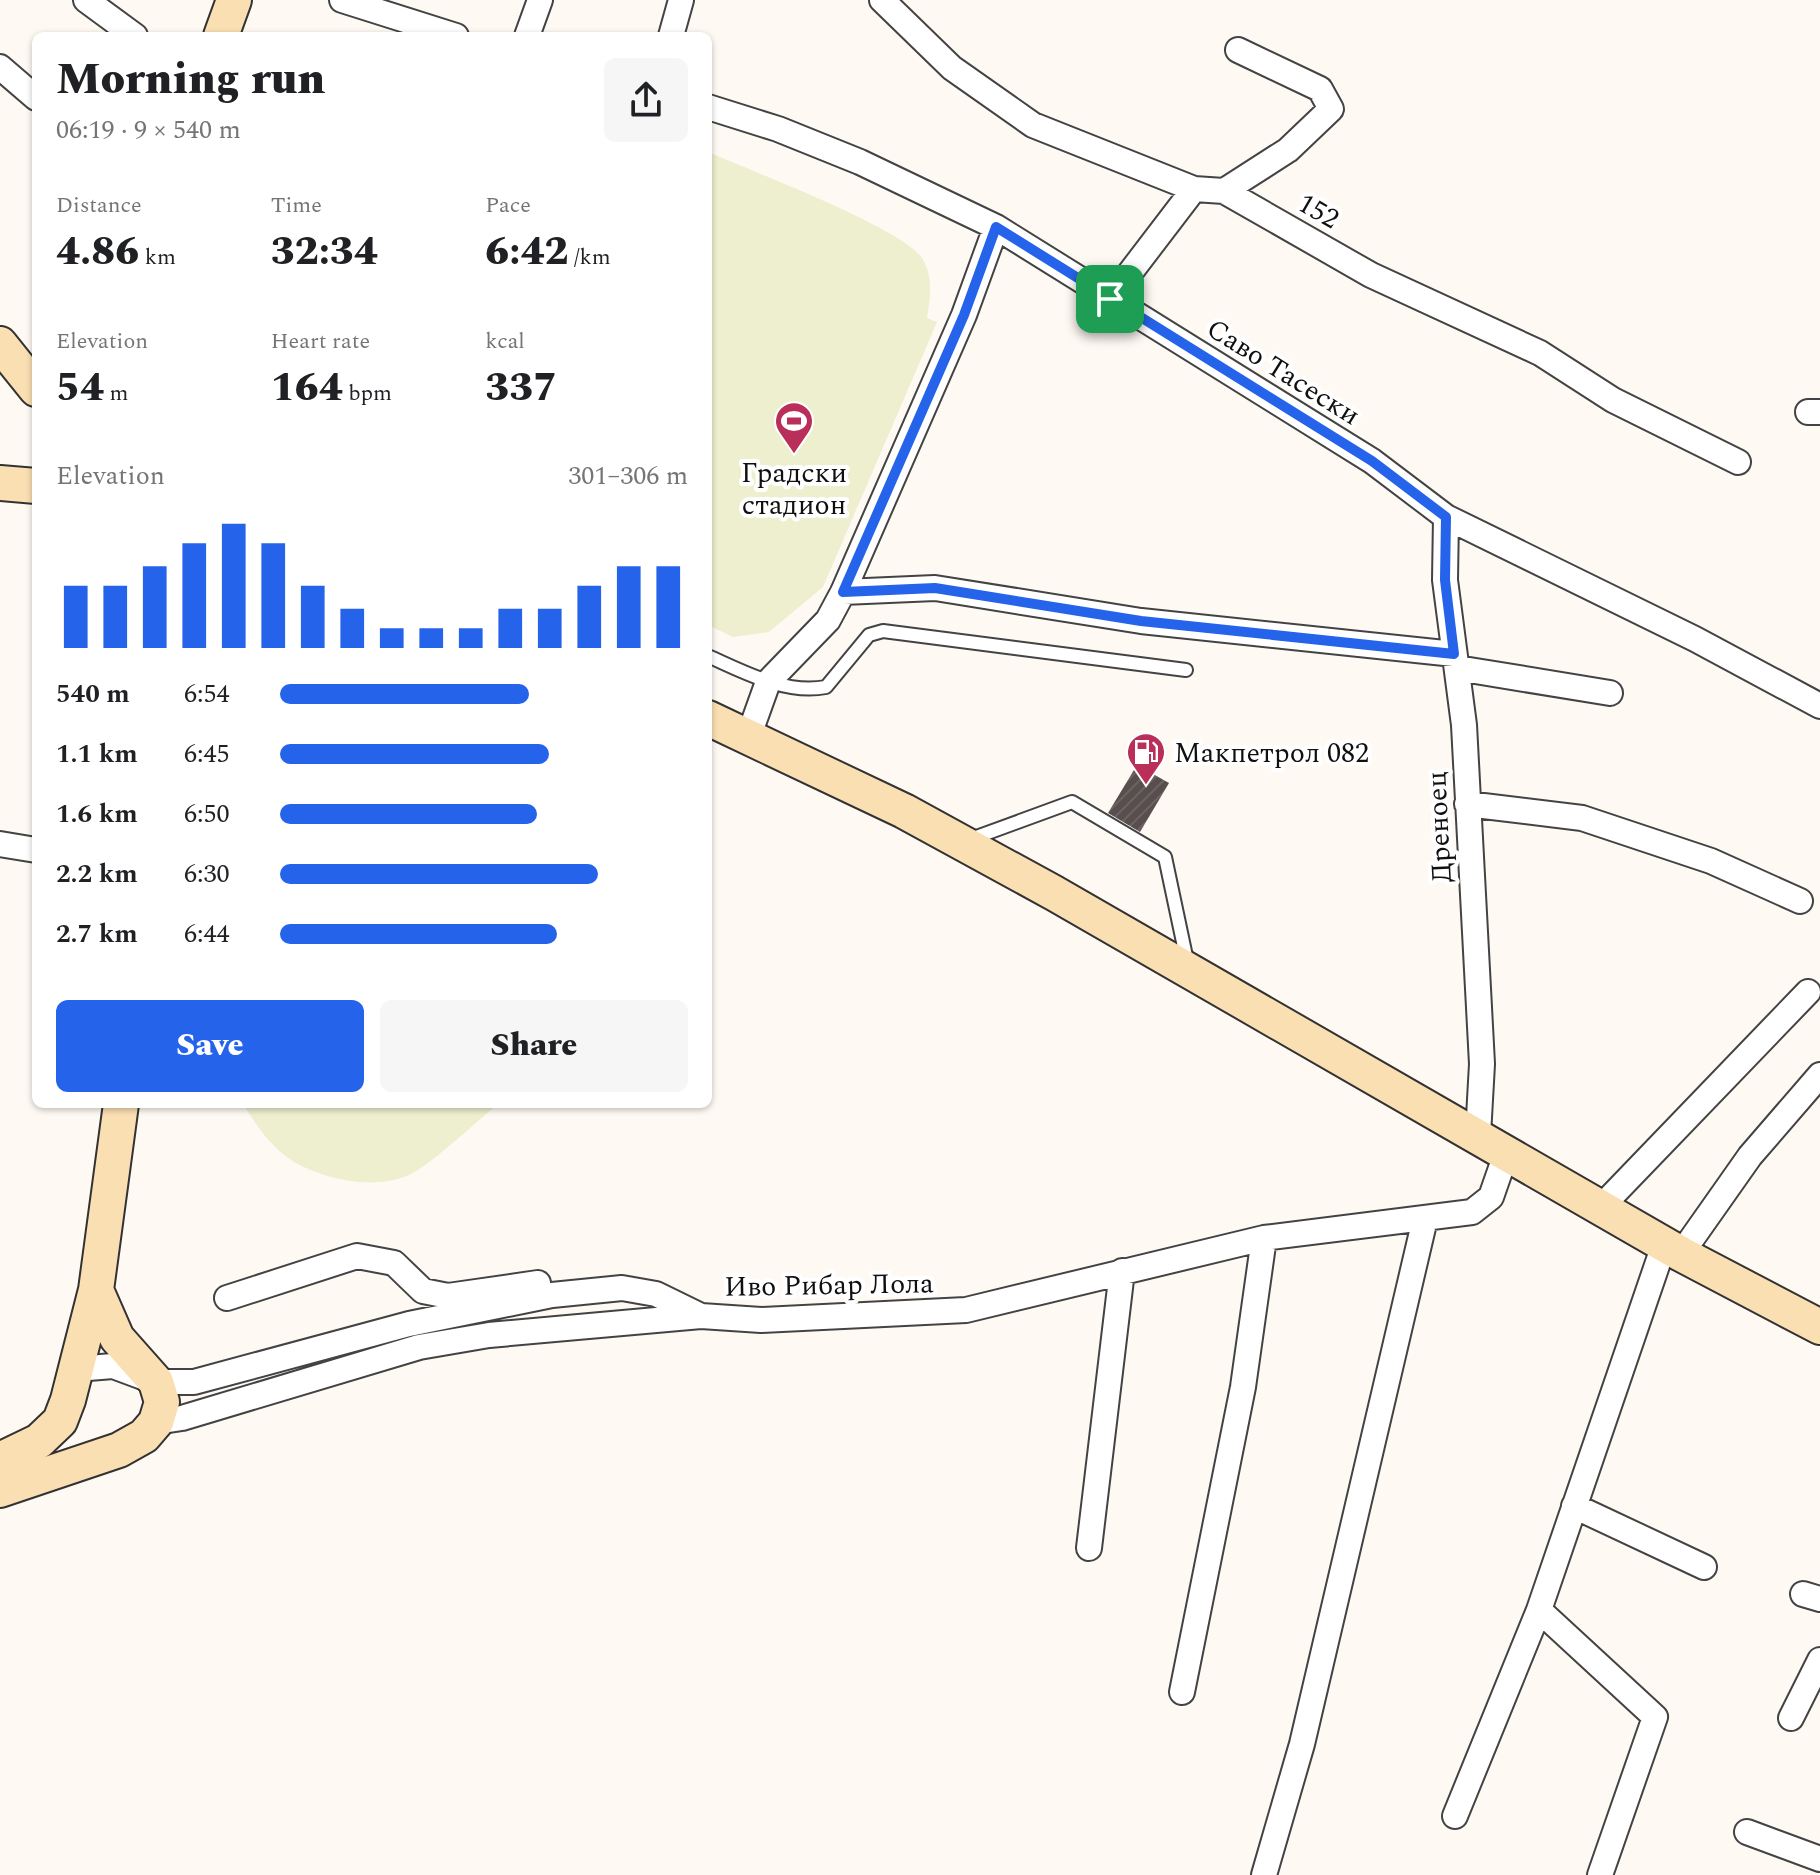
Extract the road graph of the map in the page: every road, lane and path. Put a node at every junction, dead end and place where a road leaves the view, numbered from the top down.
1 (86, 0) edge
2 (234, 0) edge
3 (342, 0) edge
4 (540, 0) edge
5 (681, 0) edge
6 (882, 0) edge
7 (130, 32) edge
8 (222, 32) edge
9 (443, 32) edge
10 (528, 32) edge
11 (672, 32) edge
12 (1238, 50) dead end
13 (4, 79) edge
14 (32, 96) edge
15 (712, 108) edge
16 (1194, 189) junction
17 (1224, 191) junction
18 (996, 227) junction
19 (1110, 299) junction
20 (0, 344) edge
21 (32, 384) edge
22 (1738, 462) dead end
23 (0, 483) edge
24 (32, 486) edge
25 (1446, 517) junction
26 (843, 592) junction
27 (712, 658) edge
28 (1455, 661) junction
29 (1186, 670) dead end
30 (768, 682) junction
31 (1610, 693) dead end
32 (1820, 706) edge
33 (712, 720) edge
34 (749, 735) junction
35 (1467, 804) junction
36 (0, 844) edge
37 (959, 844) junction
38 (32, 849) edge
39 (1800, 901) dead end
40 (1189, 972) junction
41 (1808, 992) dead end
42 (1820, 1075) edge
43 (120, 1108) edge
44 (1492, 1143) junction
45 (1602, 1206) junction
46 (1425, 1219) junction
47 (1264, 1238) junction
48 (1673, 1248) junction
49 (1122, 1271) junction
50 (96, 1290) junction
51 (552, 1295) junction
52 (227, 1298) dead end
53 (701, 1316) junction
54 (1820, 1327) edge
55 (76, 1369) junction
56 (156, 1382) junction
57 (60, 1421) junction
58 (156, 1422) junction
59 (94, 1457) junction
60 (0, 1460) edge
61 (0, 1490) edge
62 (1574, 1506) junction
63 (1089, 1548) dead end
64 (1704, 1567) dead end
65 (1539, 1610) junction
66 (1820, 1660) edge
67 (1182, 1692) dead end
68 (1791, 1718) dead end
69 (1455, 1816) dead end
70 (1747, 1832) dead end
71 (1820, 1859) edge
72 (1264, 1875) edge
73 (1600, 1875) edge

1 - 7 street
2 - 8 main road
3 - 9 street
4 - 10 street
5 - 11 street
6 - 16 street, 152
12 - 17 street
13 - 14 street
15 - 18 street, Саво Тасески
16 - 17 street, 152
16 - 19 street
17 - 22 street, 152
18 - 19 street, Саво Тасески
18 - 26 street
19 - 25 street, Саво Тасески
20 - 21 main road
23 - 24 main road
25 - 28 street, Дреноец
25 - 32 street, Саво Тасески
26 - 28 street
26 - 30 street
27 - 30 lane
28 - 31 street
28 - 35 street, Дреноец
29 - 30 lane
30 - 34 street
33 - 34 main road
34 - 37 main road
35 - 39 street
35 - 44 street, Дреноец
36 - 38 street
37 - 40 main road
37 - 40 lane
40 - 44 main road
41 - 45 street
42 - 48 street
43 - 50 main road
44 - 45 main road
44 - 46 street, Иво Рибар Лола
45 - 48 main road
46 - 47 street, Иво Рибар Лола
46 - 72 street
47 - 49 street, Иво Рибар Лола
47 - 67 street
48 - 54 main road
48 - 62 street
49 - 53 street, Иво Рибар Лола
49 - 63 street
50 - 55 main road
50 - 56 main road
51 - 52 street
51 - 53 street, Иво Рибар Лола
51 - 56 street, Иво Рибар Лола
53 - 58 street
55 - 56 street, Иво Рибар Лола
55 - 57 main road
56 - 58 main road
57 - 59 main road
57 - 60 main road
58 - 59 main road
59 - 61 main road
62 - 64 street
62 - 65 street
65 - 69 street
65 - 73 street
66 - 68 street
70 - 71 street

